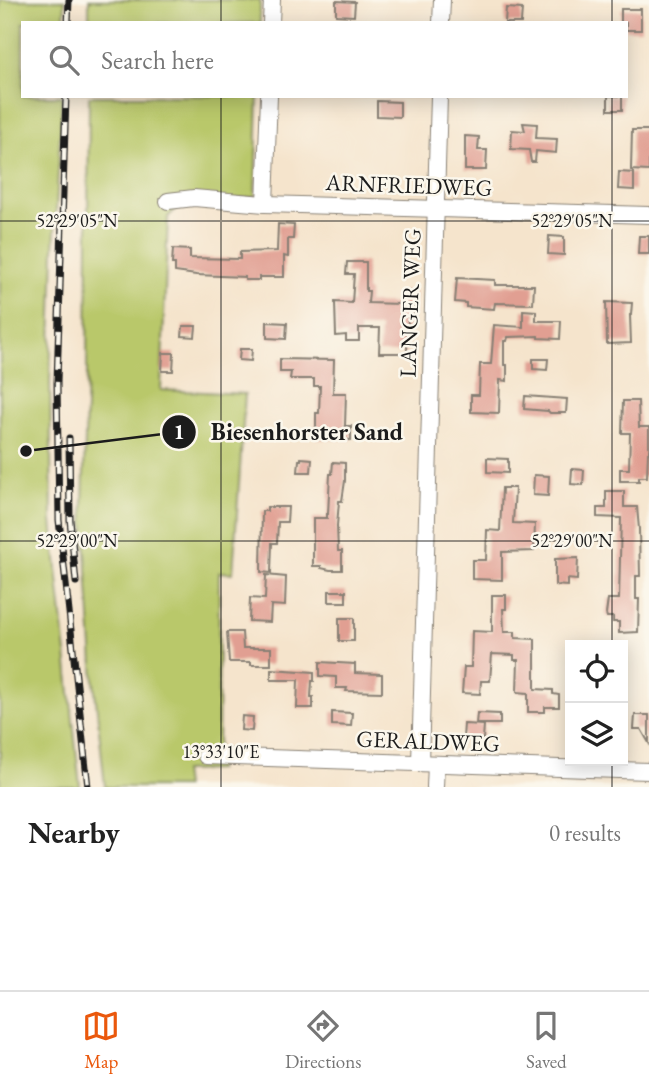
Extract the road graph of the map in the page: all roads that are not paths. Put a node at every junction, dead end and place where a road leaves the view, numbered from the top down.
1 (272, 0) edge
2 (442, 0) edge
3 (271, 21) edge
4 (441, 21) edge
5 (269, 98) edge
6 (439, 98) edge
7 (168, 201) dead end
8 (265, 204) junction
9 (435, 209) junction
10 (649, 215) edge
11 (206, 756) dead end
12 (428, 763) junction
13 (649, 771) edge
14 (435, 787) edge

1 - 3 street
2 - 4 street
5 - 8 street
6 - 9 street, LANGER WEG
7 - 8 street, ARNFRIEDWEG
8 - 9 street, ARNFRIEDWEG
9 - 10 street, ARNFRIEDWEG
9 - 12 street, LANGER WEG
11 - 12 street, GERALDWEG
12 - 13 street, GERALDWEG
12 - 14 street, LANGER WEG

